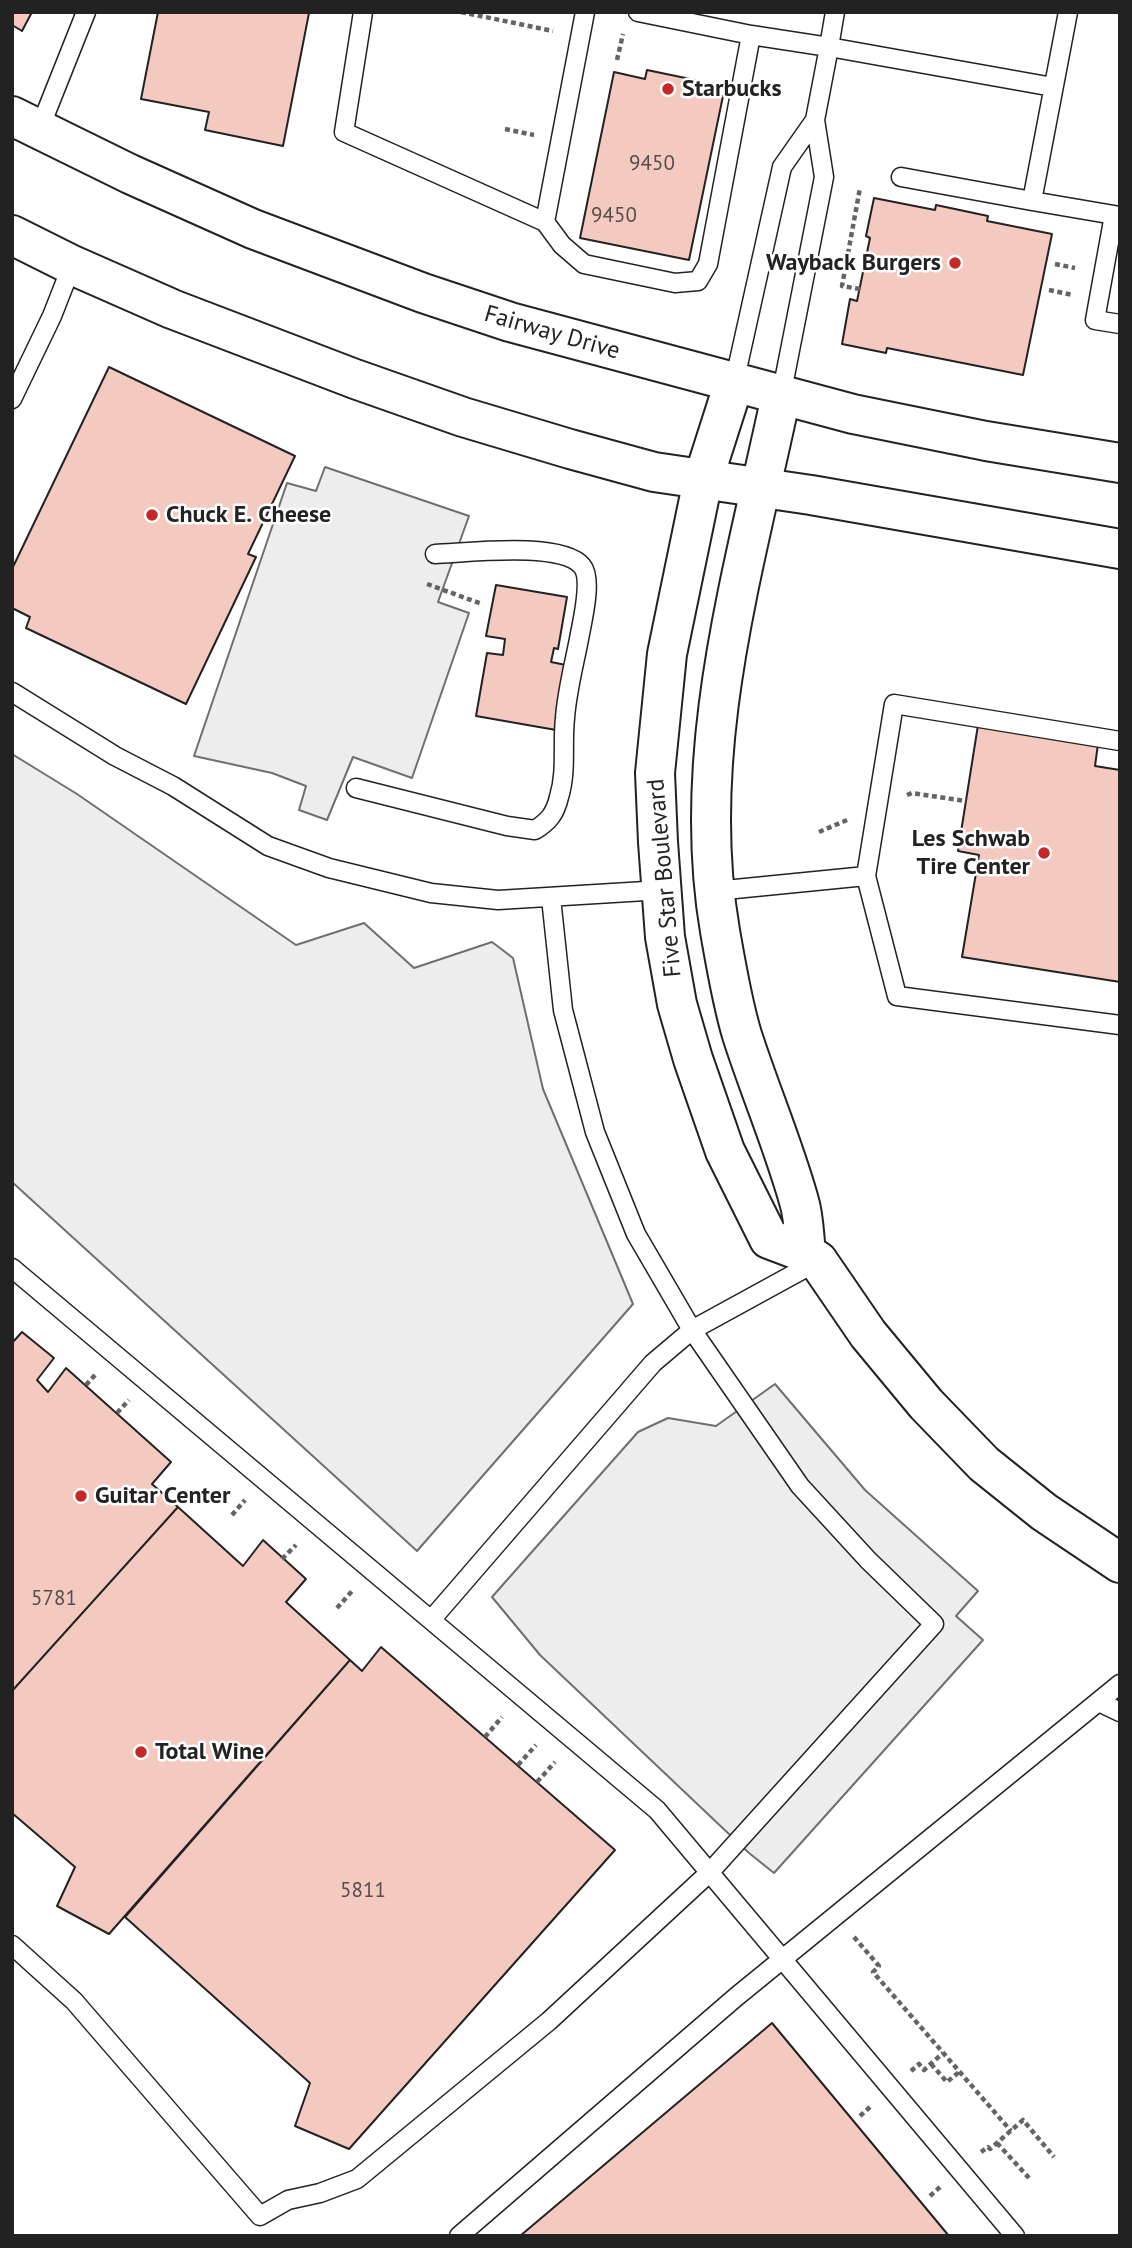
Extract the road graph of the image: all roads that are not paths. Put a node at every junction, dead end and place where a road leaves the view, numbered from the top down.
1 (86, 12) edge
2 (363, 12) edge
3 (585, 12) edge
4 (638, 12) edge
5 (835, 12) edge
6 (1068, 12) edge
7 (751, 35) junction
8 (829, 47) junction
9 (1054, 87) junction
10 (815, 120) junction
11 (26, 123) edge
12 (901, 177) dead end
13 (1032, 201) junction
14 (1117, 216) edge
15 (545, 222) junction
16 (12, 235) edge
17 (72, 265) junction
18 (1120, 324) edge
19 (734, 383) junction
20 (781, 396) junction
21 (12, 399) edge
22 (1120, 463) edge
23 (703, 480) junction
24 (761, 489) junction
25 (1120, 549) edge
26 (435, 554) dead end
27 (12, 692) edge
28 (1120, 741) edge
29 (356, 788) dead end
30 (866, 876) junction
31 (662, 890) junction
32 (715, 891) junction
33 (551, 898) junction
34 (1120, 1025) edge
35 (812, 1257) junction
36 (12, 1268) edge
37 (692, 1330) junction
38 (1120, 1563) edge
39 (432, 1620) junction
40 (1120, 1684) edge
41 (1098, 1702) junction
42 (1120, 1712) edge
43 (709, 1873) junction
44 (12, 1945) edge
45 (783, 1959) junction
46 (460, 2236) edge
47 (1015, 2236) edge

1 - 11 lane
2 - 15 lane
3 - 15 lane
4 - 7 lane
5 - 8 lane
6 - 9 lane
7 - 8 lane
7 - 15 lane
8 - 9 lane
8 - 10 lane
9 - 13 lane
10 - 19 lane
10 - 20 lane
11 - 19 main road, Fairway Drive
12 - 13 lane
13 - 14 lane
14 - 18 lane
16 - 17 main road
17 - 21 lane
17 - 23 main road
19 - 20 main road, Fairway Drive
19 - 23 main road, Five Star Boulevard
20 - 22 main road, Fairway Drive
20 - 24 main road, Five Star Boulevard
23 - 24 main road
23 - 31 main road, Five Star Boulevard
24 - 25 main road
24 - 32 main road, Five Star Boulevard
26 - 29 lane
27 - 33 lane
28 - 30 lane
30 - 32 lane
30 - 34 lane
31 - 33 lane
31 - 35 main road, Five Star Boulevard
32 - 35 main road, Five Star Boulevard
33 - 37 lane
35 - 37 lane
35 - 38 main road, Five Star Boulevard
36 - 39 lane
37 - 39 lane
37 - 43 lane
39 - 43 lane
40 - 41 lane
41 - 42 lane
41 - 45 lane
43 - 44 lane
43 - 45 lane
45 - 46 lane
45 - 47 lane

